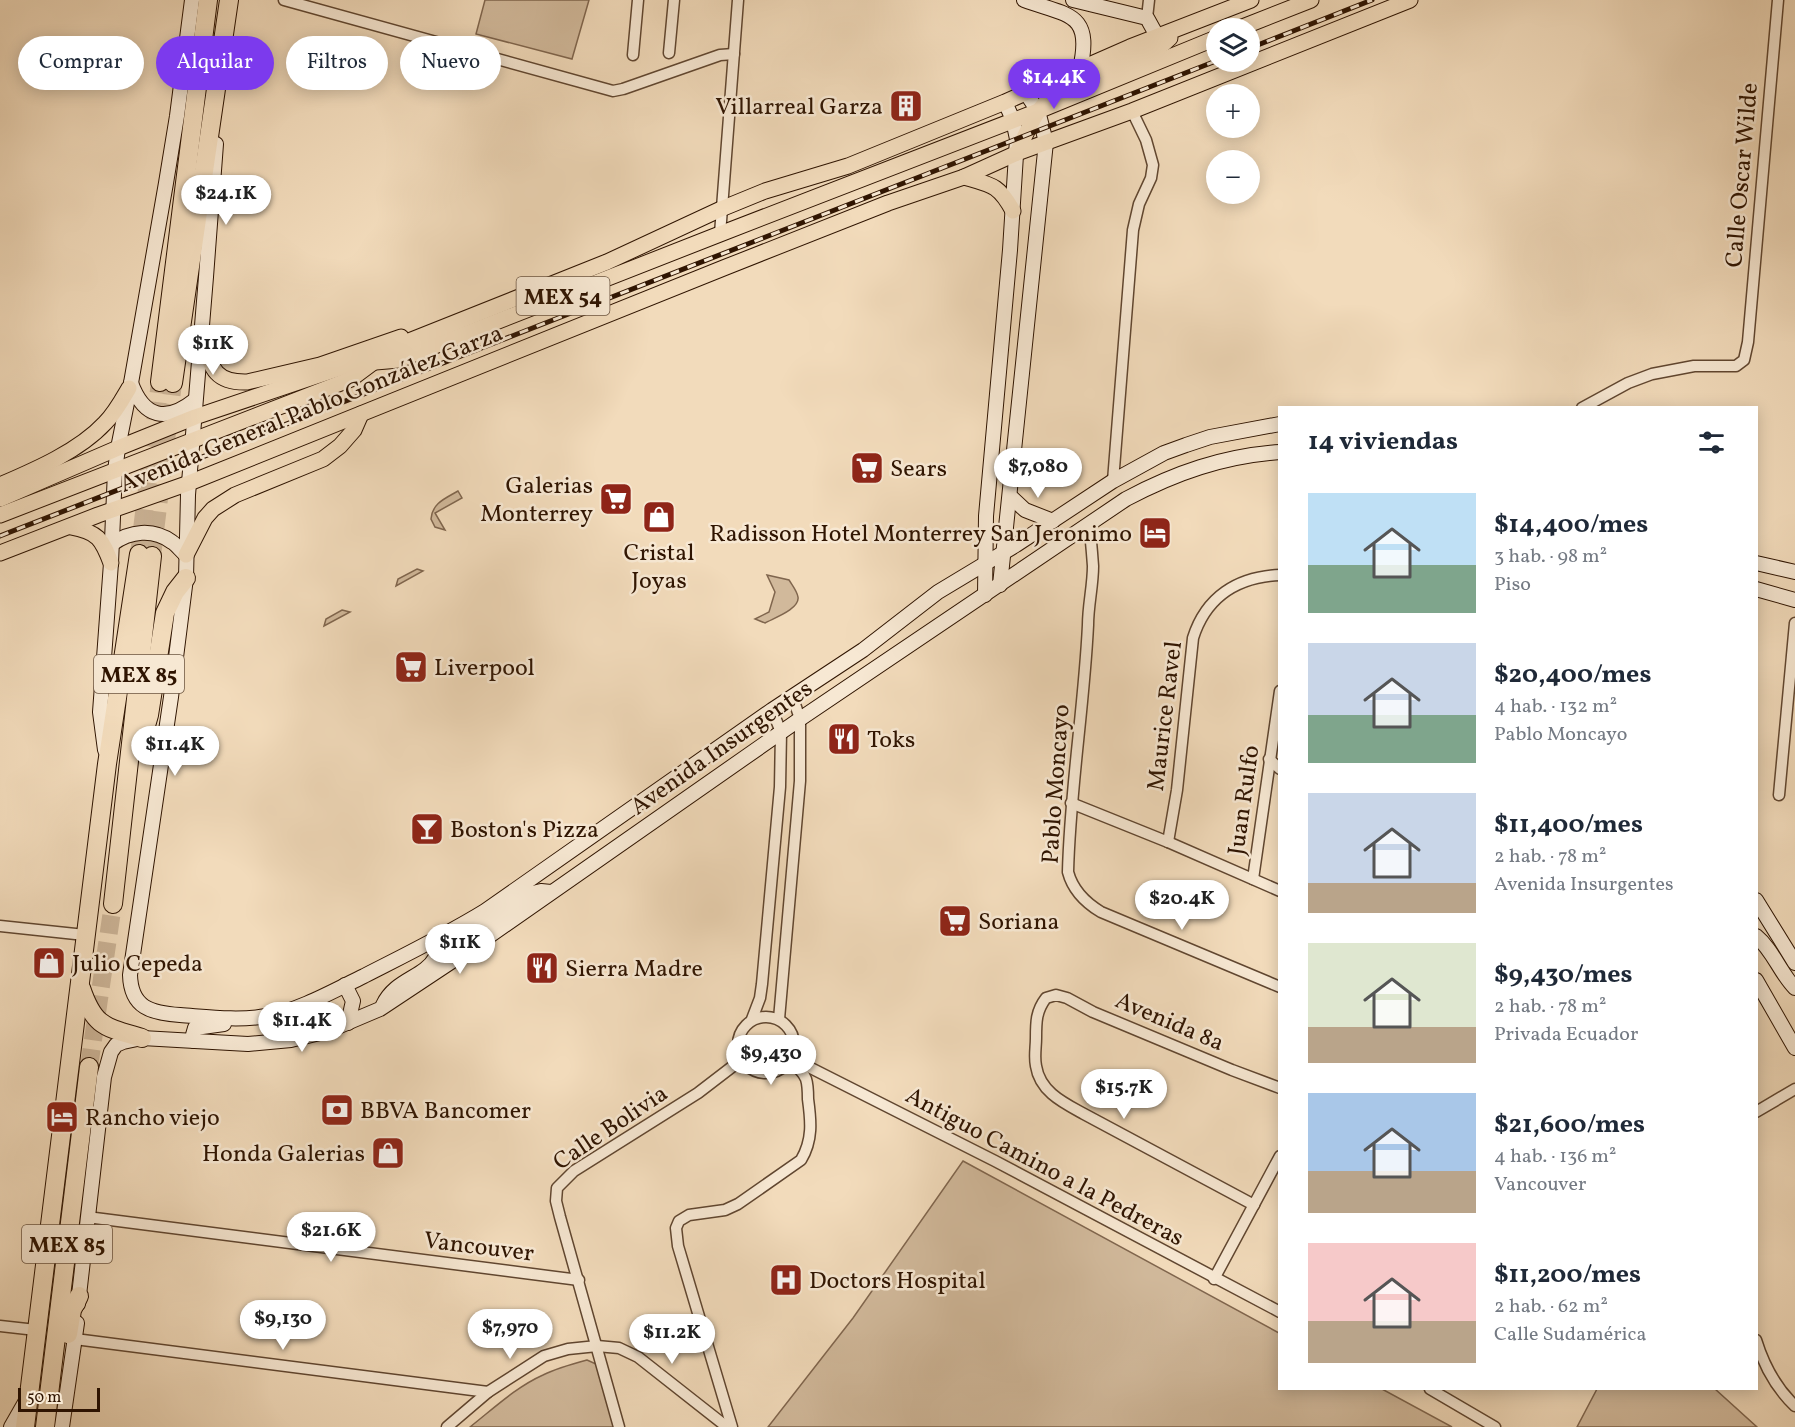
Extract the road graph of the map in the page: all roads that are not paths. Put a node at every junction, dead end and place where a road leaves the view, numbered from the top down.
1 (192, 0) edge
2 (208, 0) edge
3 (229, 0) edge
4 (284, 0) edge
5 (638, 0) edge
6 (674, 0) edge
7 (738, 0) edge
8 (1024, 0) edge
9 (1149, 0) edge
10 (1251, 0) edge
11 (1311, 0) edge
12 (1410, 0) edge
13 (1778, 0) edge
14 (1076, 1) edge
15 (1281, 6) edge
16 (1073, 17) junction
17 (1147, 18) junction
18 (1259, 18) edge
19 (1175, 29) junction
20 (1157, 36) junction
21 (1206, 42) edge
22 (669, 53) dead end
23 (734, 54) junction
24 (633, 55) dead end
25 (1080, 69) junction
26 (1026, 93) junction
27 (1005, 102) junction
28 (1038, 111) junction
29 (1132, 111) junction
30 (213, 120) junction
31 (1013, 120) junction
32 (1046, 142) junction
33 (1017, 153) junction
34 (964, 177) junction
35 (721, 209) junction
36 (1013, 211) junction
37 (720, 234) junction
38 (448, 327) junction
39 (201, 333) junction
40 (376, 362) junction
41 (130, 386) junction
42 (195, 400) junction
43 (1586, 406) edge
44 (361, 414) junction
45 (195, 417) junction
46 (1278, 424) edge
47 (193, 441) junction
48 (118, 448) junction
49 (1278, 452) edge
50 (115, 471) junction
51 (29, 472) junction
52 (1113, 481) junction
53 (41, 482) junction
54 (189, 483) junction
55 (0, 485) edge
56 (73, 488) junction
57 (1010, 496) junction
58 (0, 499) edge
59 (113, 510) junction
60 (0, 515) edge
61 (1053, 521) junction
62 (1089, 524) junction
63 (70, 527) junction
64 (112, 543) junction
65 (1005, 552) junction
66 (0, 553) edge
67 (186, 555) junction
68 (111, 563) junction
69 (986, 564) junction
70 (1758, 564) edge
71 (1795, 573) edge
72 (1278, 576) edge
73 (186, 578) junction
74 (1000, 585) junction
75 (1758, 591) edge
76 (985, 595) junction
77 (1795, 600) edge
78 (1795, 623) edge
79 (793, 698) junction
80 (1278, 703) edge
81 (772, 710) junction
82 (800, 719) junction
83 (781, 732) junction
84 (1269, 759) junction
85 (107, 764) junction
86 (1278, 767) edge
87 (126, 792) junction
88 (1779, 795) dead end
89 (1071, 803) junction
90 (1168, 842) junction
91 (1253, 879) junction
92 (1278, 890) edge
93 (552, 892) junction
94 (1758, 903) edge
95 (113, 904) tunnel mouth
96 (0, 926) edge
97 (85, 935) junction
98 (443, 936) junction
99 (1758, 938) edge
100 (1795, 963) edge
101 (79, 983) junction
102 (1758, 983) edge
103 (345, 985) junction
104 (1278, 986) edge
105 (1795, 988) edge
106 (380, 1009) junction
107 (247, 1018) junction
108 (779, 1019) junction
109 (752, 1020) junction
110 (348, 1023) junction
111 (142, 1038) junction
112 (194, 1041) junction
113 (1795, 1048) edge
114 (741, 1060) junction
115 (790, 1060) junction
116 (89, 1067) tunnel mouth
117 (1278, 1087) edge
118 (1795, 1089) edge
119 (1758, 1111) edge
120 (1278, 1160) edge
121 (1254, 1205) junction
122 (87, 1217) junction
123 (1214, 1279) junction
124 (579, 1280) junction
125 (79, 1296) junction
126 (1278, 1311) edge
127 (0, 1326) edge
128 (36, 1330) junction
129 (75, 1339) junction
130 (597, 1346) junction
131 (1758, 1346) edge
132 (1432, 1390) edge
133 (488, 1392) junction
134 (28, 1397) junction
135 (1795, 1406) edge
136 (51, 1425) edge
137 (11, 1427) edge
138 (25, 1427) edge
139 (447, 1427) edge
140 (620, 1427) edge
141 (727, 1427) edge
142 (732, 1427) edge
143 (1495, 1427) edge

1 - 41 main road, MEX 85
2 - 30 highway
3 - 30 highway
4 - 23 street
5 - 24 street
6 - 22 street
7 - 23 street
8 - 16 main road
9 - 17 street
10 - 19 main road, Avenida General Pablo González Garza / MEX 54
11 - 15 main road
12 - 29 main road, Avenida General Pablo González Garza / MEX 54
13 - 43 street, Calle Oscar Wilde
14 - 16 main road
14 - 17 main road
15 - 18 main road
16 - 25 main road
17 - 20 main road
19 - 20 main road, Avenida General Pablo González Garza / MEX 54
19 - 28 main road
20 - 25 main road, Avenida General Pablo González Garza / MEX 54
21 - 28 main road, Avenida General Pablo González Garza / MEX 54
23 - 35 street
25 - 26 main road, Avenida General Pablo González Garza / MEX 54
26 - 27 main road, Avenida General Pablo González Garza / MEX 54
26 - 28 main road
27 - 31 main road
27 - 35 main road, Avenida General Pablo González Garza / MEX 54
28 - 31 main road, Avenida General Pablo González Garza / MEX 54
28 - 32 main road
28 - 33 main road
29 - 32 main road, Avenida General Pablo González Garza / MEX 54
29 - 52 street
30 - 39 main road
31 - 33 main road
31 - 37 main road, Avenida General Pablo González Garza / MEX 54
32 - 33 main road, Avenida General Pablo González Garza / MEX 54
32 - 57 main road
33 - 34 main road, Avenida General Pablo González Garza / MEX 54
33 - 36 main road
34 - 36 main road
34 - 44 main road, Avenida General Pablo González Garza / MEX 54
35 - 37 street
35 - 38 main road, Avenida General Pablo González Garza / MEX 54
36 - 69 main road
37 - 40 main road, Avenida General Pablo González Garza / MEX 54
38 - 39 main road
38 - 40 main road, Avenida General Pablo González Garza / MEX 54
39 - 42 main road
40 - 45 main road, Avenida General Pablo González Garza / MEX 54
40 - 47 main road, Avenida General Pablo González Garza / MEX 54
41 - 42 main road
41 - 48 main road, MEX 85
41 - 51 main road
42 - 45 main road
44 - 54 main road, Avenida General Pablo González Garza / MEX 54
44 - 67 main road
45 - 47 main road
45 - 48 main road, Avenida General Pablo González Garza / MEX 54
46 - 52 main road, Avenida Insurgentes
47 - 50 main road, Avenida General Pablo González Garza / MEX 54
47 - 54 main road
48 - 50 main road, MEX 85
48 - 53 main road, Avenida General Pablo González Garza / MEX 54
49 - 62 main road, Avenida Insurgentes
50 - 56 main road, Avenida General Pablo González Garza / MEX 54
50 - 59 main road, MEX 85
51 - 53 main road
51 - 55 main road
52 - 61 main road, Avenida Insurgentes
53 - 56 main road
53 - 58 main road, Avenida General Pablo González Garza / MEX 54
54 - 59 main road, Avenida General Pablo González Garza / MEX 54
54 - 67 main road
56 - 60 main road, Avenida General Pablo González Garza / MEX 54
57 - 61 main road
57 - 65 main road
59 - 63 main road, Avenida General Pablo González Garza / MEX 54
59 - 64 main road, MEX 85
61 - 65 main road, Avenida Insurgentes
62 - 74 main road, Avenida Insurgentes
62 - 89 street, Pablo Moncayo
63 - 66 main road, Avenida General Pablo González Garza / MEX 54
63 - 68 main road
64 - 67 main road
64 - 68 main road, MEX 85
65 - 69 main road, Avenida Insurgentes
65 - 74 main road
67 - 73 main road
68 - 85 main road, MEX 85
69 - 76 main road
69 - 79 main road, Avenida Insurgentes
70 - 71 main road
72 - 90 street, Maurice Ravel
73 - 87 highway
73 - 107 main road, Avenida Insurgentes
74 - 76 main road, Avenida Insurgentes
75 - 77 main road
76 - 82 main road, Avenida Insurgentes
78 - 88 street
79 - 81 main road, Avenida Insurgentes
79 - 82 street
80 - 84 street, Juan Rulfo
81 - 83 street
81 - 98 main road, Avenida Insurgentes
82 - 83 main road, Avenida Insurgentes
82 - 108 street
83 - 93 main road, Avenida Insurgentes
83 - 109 street
84 - 86 street
84 - 91 street, Juan Rulfo
85 - 87 highway, MEX 85
85 - 97 highway, MEX 85
87 - 95 highway, MEX 85
89 - 90 street
89 - 104 street, Pablo Moncayo
90 - 91 street
91 - 92 street
93 - 98 main road
93 - 106 main road, Avenida Insurgentes
94 - 100 main road
96 - 97 street
97 - 101 highway, MEX 85
98 - 103 main road, Avenida Insurgentes
98 - 106 main road
99 - 105 main road
101 - 111 highway
101 - 128 highway, MEX 85
102 - 113 main road
103 - 107 main road, Avenida Insurgentes
103 - 110 main road
106 - 110 main road, Avenida Insurgentes
107 - 112 main road
108 - 109 street
108 - 115 street
109 - 114 street
110 - 112 main road, Avenida Insurgentes
111 - 112 main road, Avenida Insurgentes
111 - 122 main road
114 - 115 street
114 - 124 street, Calle Bolivia
115 - 123 street, Antiguo Camino a la Pedreras
115 - 142 street
116 - 136 highway, MEX 85
117 - 121 street, Avenida 8a
118 - 119 street
120 - 121 street
121 - 123 street
122 - 124 street, Vancouver
122 - 125 main road
123 - 126 street, Antiguo Camino a la Pedreras
124 - 130 street, Calle Bolivia
125 - 129 main road
125 - 136 highway
127 - 128 street
128 - 134 highway, MEX 85
129 - 133 street
129 - 136 main road
130 - 133 street
130 - 140 street, Calle Bolivia
130 - 141 street
131 - 135 street
132 - 143 street
133 - 139 street
134 - 137 main road
134 - 138 highway, MEX 85

